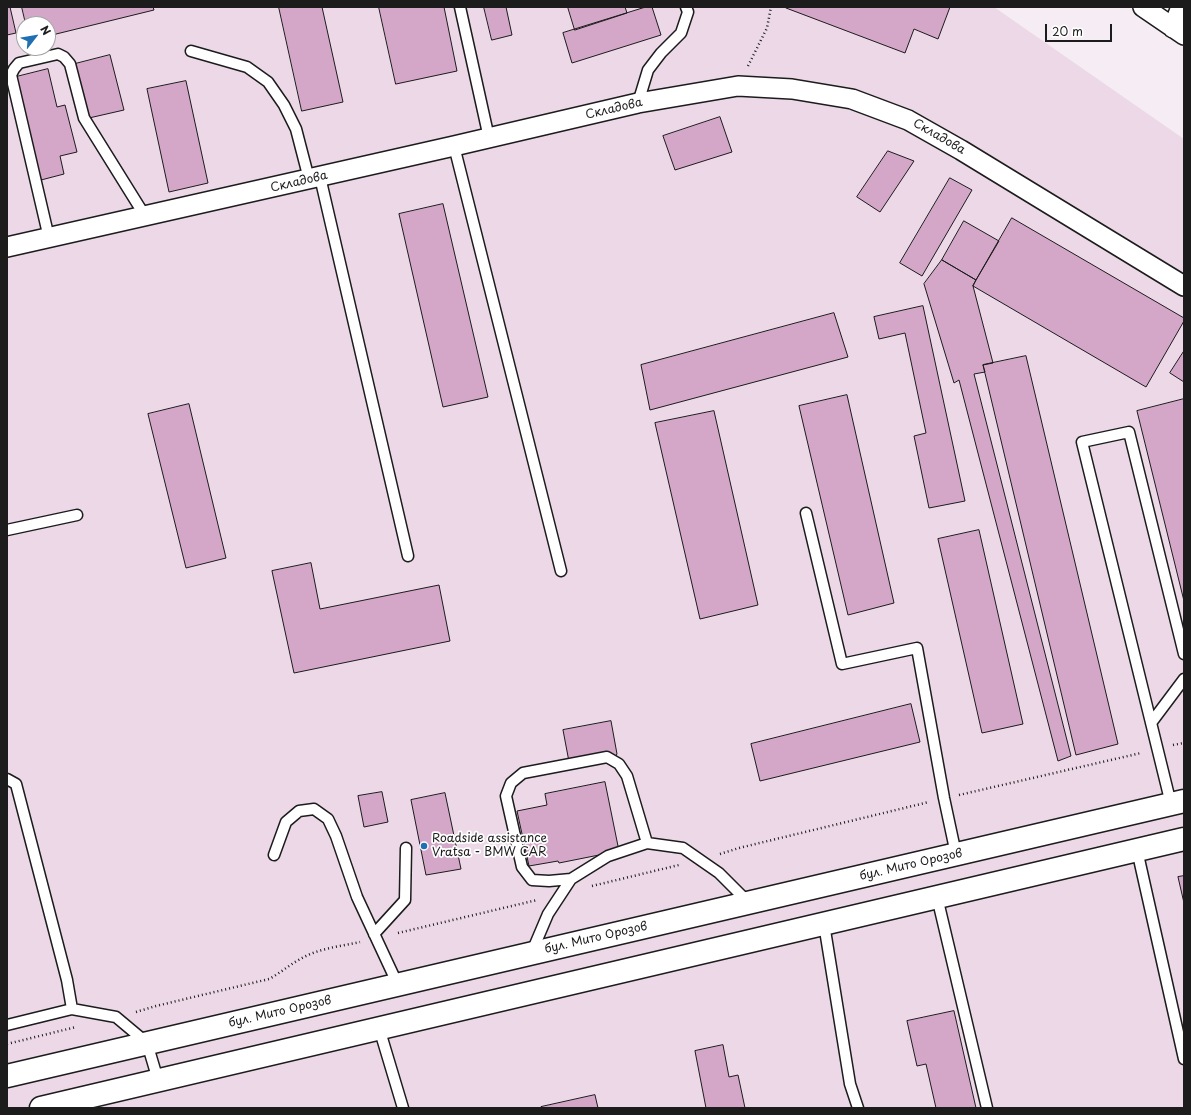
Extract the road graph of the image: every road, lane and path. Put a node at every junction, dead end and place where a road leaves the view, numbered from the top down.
1 (460, 7) edge
2 (686, 7) edge
3 (771, 7) edge
4 (1143, 7) edge
5 (1181, 7) edge
6 (1178, 32) edge
7 (191, 50) dead end
8 (738, 86) junction
9 (638, 103) junction
10 (490, 138) junction
11 (454, 146) junction
12 (314, 178) junction
13 (145, 216) junction
14 (49, 238) junction
15 (7, 247) edge
16 (1184, 286) edge
17 (806, 513) dead end
18 (77, 515) dead end
19 (7, 530) edge
20 (408, 556) dead end
21 (561, 571) dead end
22 (1184, 654) edge
23 (1184, 679) edge
24 (1151, 723) junction
25 (1184, 743) edge
26 (1158, 749) junction
27 (7, 779) edge
28 (944, 798) junction
29 (1178, 802) edge
30 (1184, 839) edge
31 (647, 843) junction
32 (406, 848) dead end
33 (1137, 850) junction
34 (956, 854) junction
35 (274, 855) dead end
36 (700, 859) junction
37 (571, 879) junction
38 (561, 894) junction
39 (937, 897) junction
40 (749, 903) junction
41 (824, 924) junction
42 (375, 936) junction
43 (531, 954) junction
44 (398, 985) junction
45 (72, 1009) junction
46 (116, 1017) junction
47 (7, 1025) edge
48 (77, 1027) dead end
49 (379, 1028) junction
50 (147, 1043) junction
51 (7, 1044) edge
52 (1184, 1059) edge
53 (7, 1076) edge
54 (158, 1080) junction
55 (41, 1108) edge
56 (403, 1108) edge
57 (858, 1108) edge
58 (986, 1108) edge

1 - 10 lane
2 - 9 lane
3 - 8 path
4 - 6 street
5 - 6 street
7 - 12 lane
8 - 9 street, Складова
8 - 16 street, Складова
9 - 10 street, Складова
10 - 11 street, Складова
11 - 12 street, Складова
11 - 21 lane
12 - 13 street, Складова
12 - 20 lane
13 - 14 street, Складова
13 - 14 lane
14 - 15 street, Складова
17 - 28 lane
18 - 19 lane
22 - 24 lane
23 - 24 lane
24 - 26 lane
25 - 26 path
26 - 28 path
26 - 29 lane
27 - 45 lane
28 - 34 lane
28 - 36 path
29 - 34 main road, бул. Мито Орозов
30 - 33 main road
31 - 36 lane
31 - 37 lane
31 - 37 lane
32 - 42 lane
33 - 39 main road
33 - 52 lane
34 - 40 main road, бул. Мито Орозов
35 - 42 lane
36 - 38 path
36 - 40 lane
37 - 38 lane
38 - 42 path
38 - 43 lane
39 - 41 main road
39 - 58 lane
40 - 43 main road, бул. Мито Орозов
41 - 49 main road
41 - 57 lane
42 - 44 lane
42 - 46 path
43 - 44 main road, бул. Мито Орозов
44 - 50 main road, бул. Мито Орозов
45 - 46 lane
45 - 47 lane
46 - 50 lane
48 - 51 path
49 - 54 main road
49 - 56 lane
50 - 53 main road, бул. Мито Орозов
50 - 54 lane
54 - 55 main road

